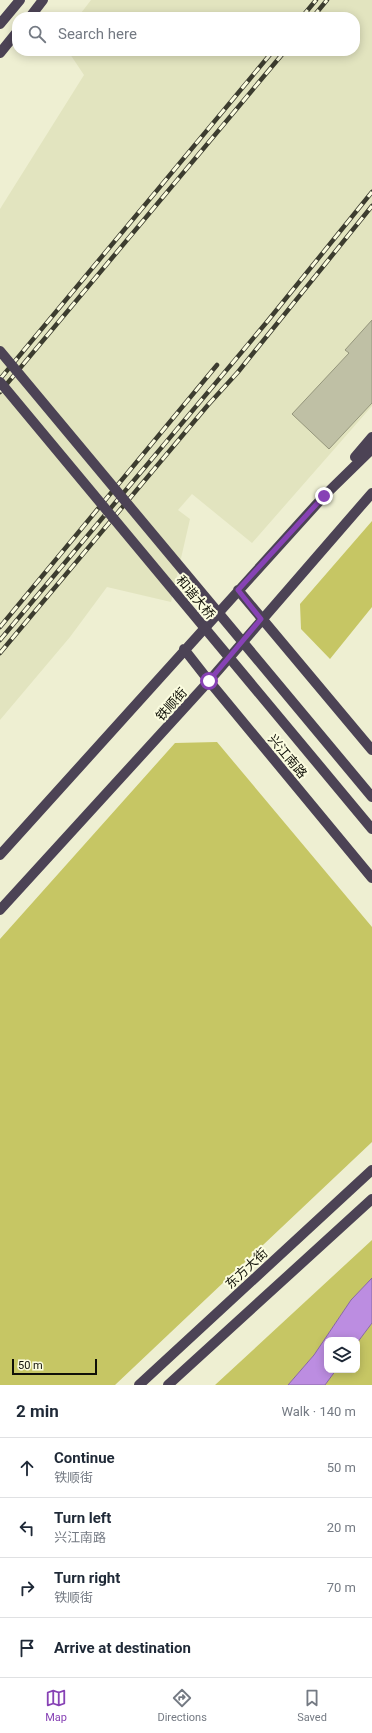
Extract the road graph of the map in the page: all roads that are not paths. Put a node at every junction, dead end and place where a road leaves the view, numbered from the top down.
1 (20, 0) edge
2 (44, 0) edge
3 (34, 12) edge
4 (0, 24) edge
5 (12, 38) edge
6 (0, 53) edge
7 (0, 350) edge
8 (0, 382) edge
9 (372, 437) edge
10 (372, 449) edge
11 (372, 493) edge
12 (324, 496) junction
13 (238, 590) junction
14 (261, 619) junction
15 (184, 649) junction
16 (209, 681) junction
17 (372, 750) edge
18 (372, 797) edge
19 (372, 829) edge
20 (0, 855) edge
21 (372, 878) edge
22 (0, 910) edge
23 (372, 1170) edge
24 (372, 1198) edge
25 (139, 1385) edge
26 (168, 1385) edge

1 - 4 main road
2 - 3 main road
5 - 6 main road
7 - 18 main road, 和谐大桥, bridge
8 - 19 main road, 和谐大桥, bridge
9 - 12 main road
10 - 12 main road, 铁顺街
11 - 14 main road, 铁顺街
12 - 13 main road, 铁顺街
13 - 14 main road
13 - 15 main road, 铁顺街
14 - 16 main road, 铁顺街
14 - 17 main road
15 - 16 main road, 兴江南路
15 - 20 main road, 铁顺街
16 - 21 main road, 兴江南路
16 - 22 main road, 铁顺街
23 - 25 main road, 东方大街
24 - 26 main road

